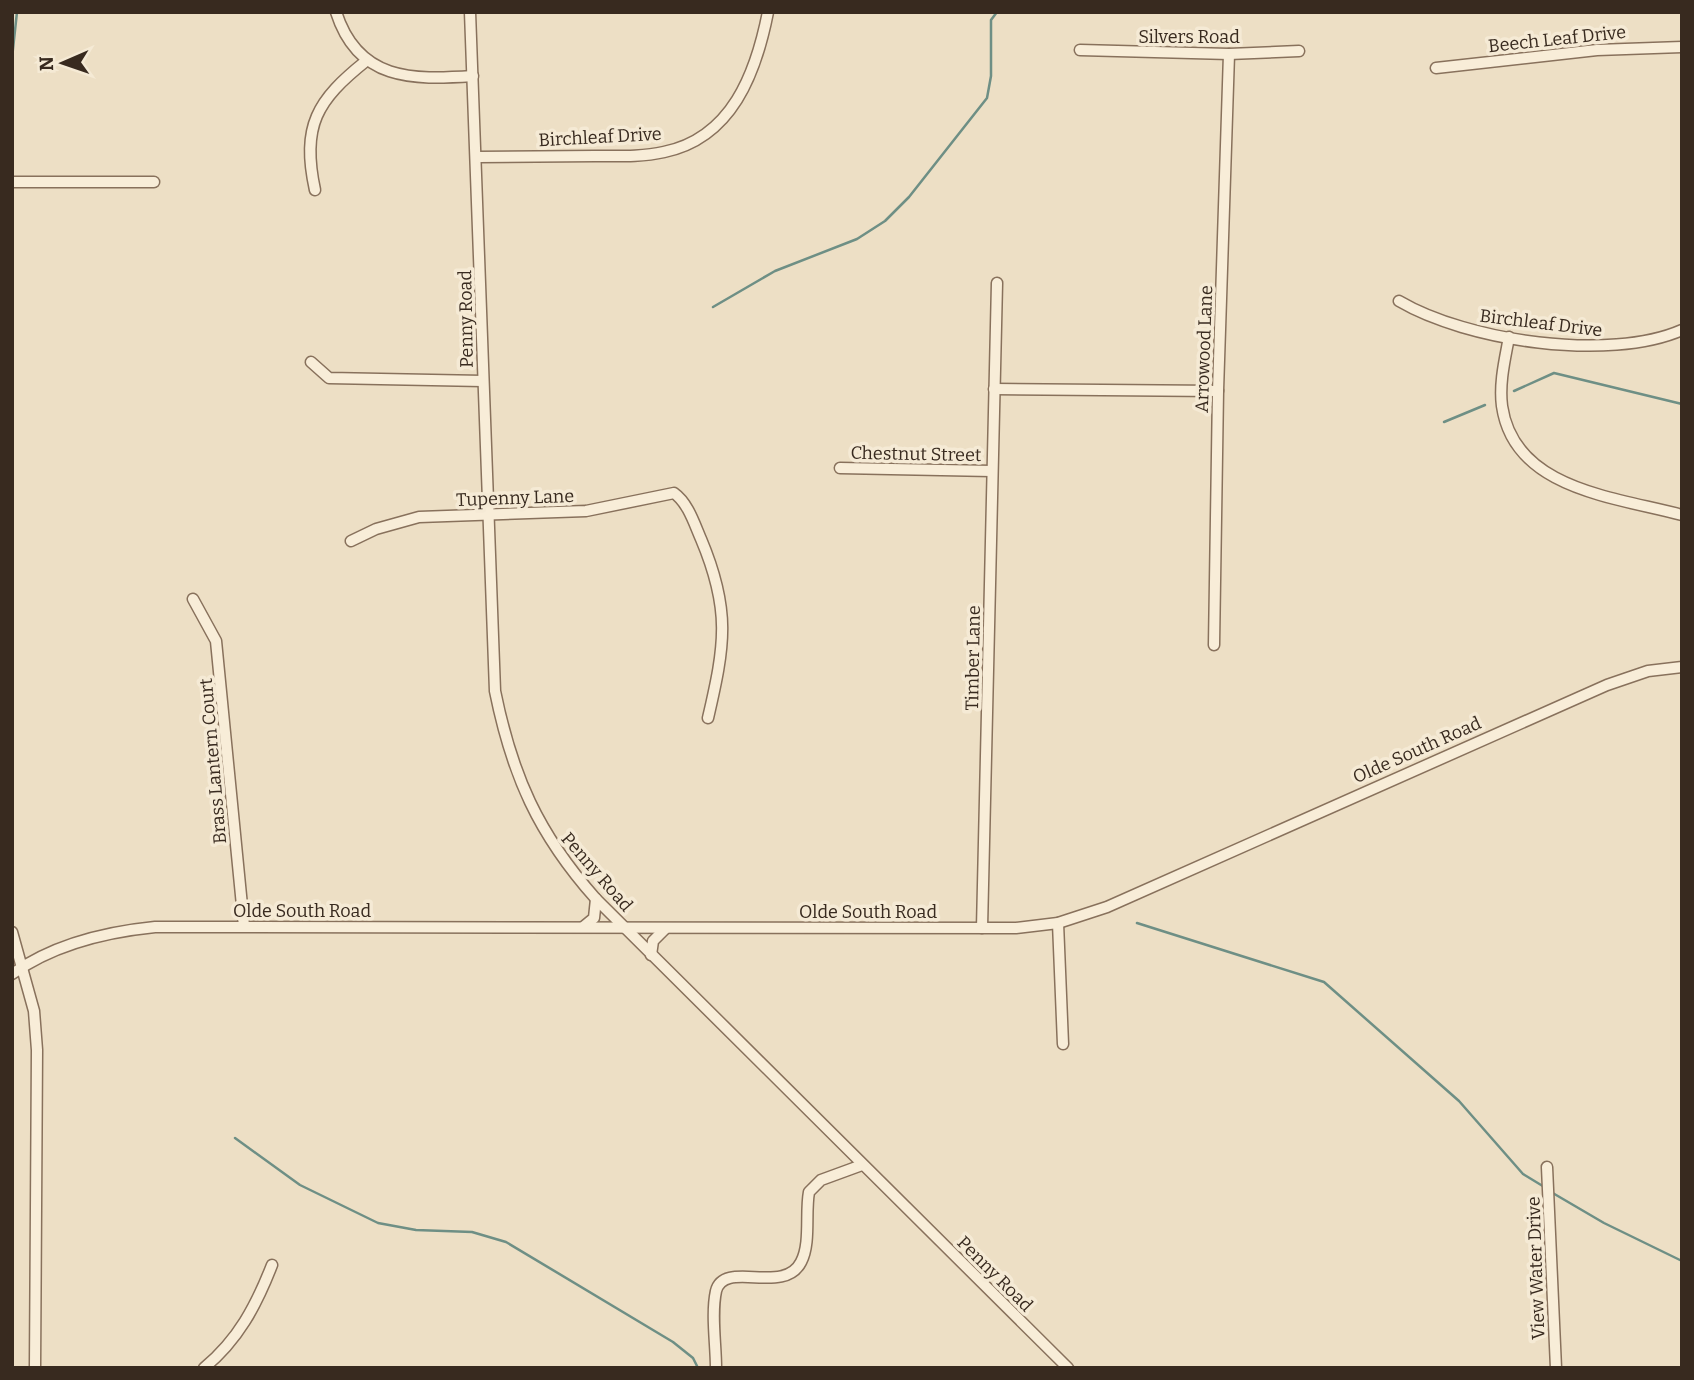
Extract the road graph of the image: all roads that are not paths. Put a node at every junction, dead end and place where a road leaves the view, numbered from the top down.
1 (336, 12) edge
2 (470, 12) edge
3 (768, 12) edge
4 (1682, 47) edge
5 (1080, 50) dead end
6 (1299, 51) dead end
7 (1229, 54) junction
8 (366, 61) junction
9 (1436, 68) dead end
10 (473, 76) junction
11 (478, 157) junction
12 (12, 181) edge
13 (154, 181) dead end
14 (315, 190) dead end
15 (997, 284) dead end
16 (1399, 301) dead end
17 (1682, 330) edge
18 (1509, 337) junction
19 (311, 362) dead end
20 (483, 381) junction
21 (994, 389) junction
22 (1218, 391) junction
23 (840, 468) dead end
24 (992, 471) junction
25 (487, 515) junction
26 (1682, 515) edge
27 (351, 541) dead end
28 (193, 600) dead end
29 (1214, 645) dead end
30 (1682, 667) edge
31 (708, 718) dead end
32 (596, 899) junction
33 (1058, 923) junction
34 (244, 926) junction
35 (583, 928) junction
36 (666, 928) junction
37 (982, 928) junction
38 (625, 929) junction
39 (12, 932) edge
40 (651, 955) junction
41 (23, 967) junction
42 (12, 974) edge
43 (1063, 1044) dead end
44 (862, 1165) junction
45 (1547, 1167) dead end
46 (272, 1265) dead end
47 (35, 1368) edge
48 (204, 1368) edge
49 (716, 1368) edge
50 (1068, 1368) edge
51 (1556, 1368) edge

1 - 8 street
2 - 10 street, Penny Road
3 - 11 street, Birchleaf Drive
4 - 9 street, Beech Leaf Drive
5 - 7 street, Silvers Road
6 - 7 street, Silvers Road
7 - 22 street, Arrowood Lane
8 - 10 street
8 - 14 street
10 - 11 street, Penny Road
11 - 20 street, Penny Road
12 - 13 street
15 - 21 street, Timber Lane
16 - 18 street, Birchleaf Drive
17 - 18 street, Birchleaf Drive
18 - 26 street
19 - 20 street
20 - 25 street, Penny Road
21 - 22 street
21 - 24 street, Timber Lane
22 - 29 street, Arrowood Lane
23 - 24 street, Chestnut Street
24 - 37 street, Timber Lane
25 - 27 street, Tupenny Lane
25 - 31 street, Tupenny Lane
25 - 32 street, Penny Road
28 - 34 street, Brass Lantern Court
30 - 33 street, Olde South Road
32 - 35 street
32 - 38 street, Penny Road
33 - 37 street, Olde South Road
33 - 43 street
34 - 35 street, Olde South Road
34 - 41 street, Olde South Road
35 - 38 street, Olde South Road
36 - 37 street, Olde South Road
36 - 38 street, Olde South Road
36 - 40 street
38 - 40 street, Penny Road
39 - 41 street
40 - 44 street, Penny Road
41 - 42 street, Olde South Road
41 - 47 street
44 - 49 street
44 - 50 street, Penny Road
45 - 51 street, View Water Drive
46 - 48 street

